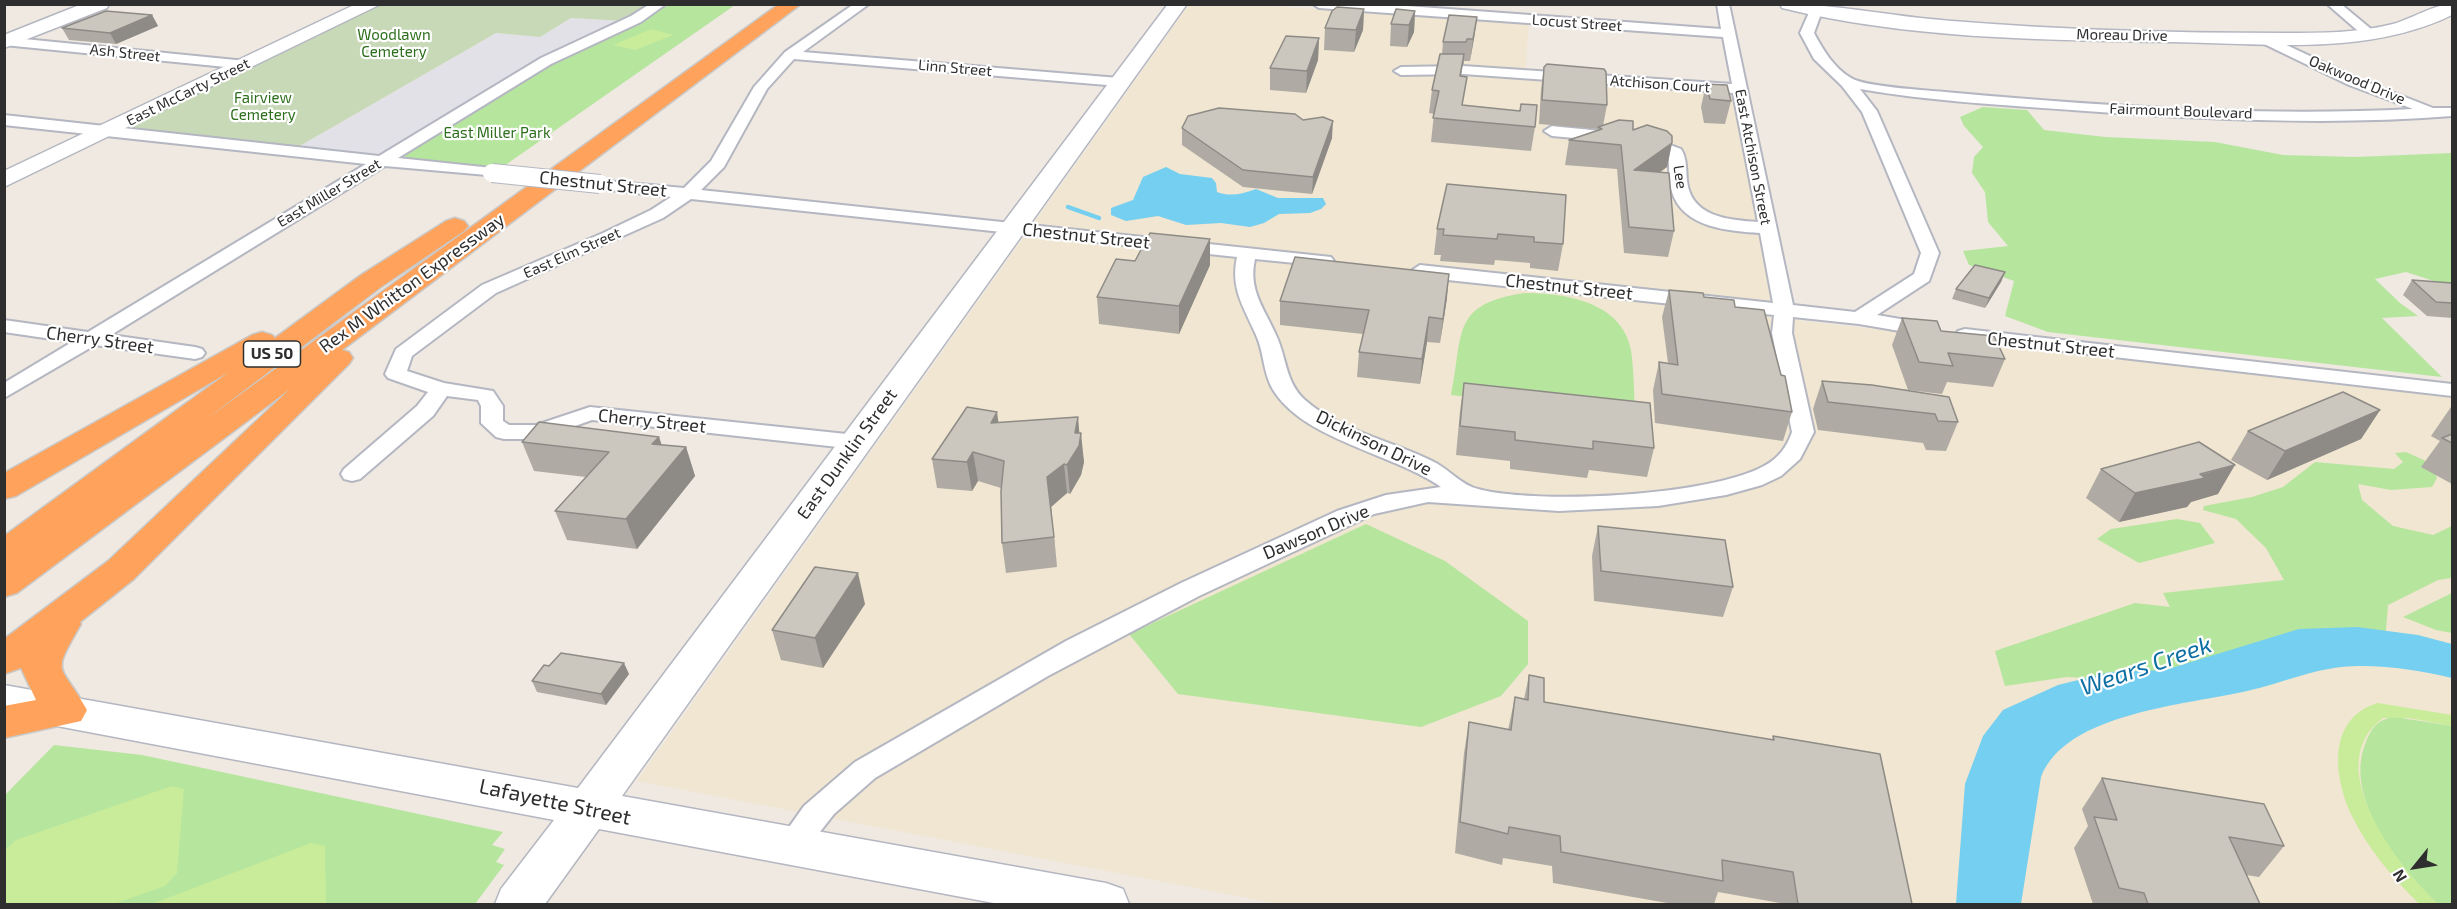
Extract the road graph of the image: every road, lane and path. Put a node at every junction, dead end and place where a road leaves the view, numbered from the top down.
1 (100, 4) edge
2 (372, 4) edge
3 (660, 4) edge
4 (792, 4) edge
5 (805, 4) edge
6 (863, 4) edge
7 (1178, 4) edge
8 (1319, 4) edge
9 (1723, 4) edge
10 (1788, 4) edge
11 (2333, 4) edge
12 (1427, 8) edge
13 (2452, 8) edge
14 (1816, 10) junction
15 (767, 11) edge
16 (1728, 33) junction
17 (2370, 34) junction
18 (2263, 38) junction
19 (5, 41) edge
20 (790, 55) junction
21 (246, 65) junction
22 (1401, 71) dead end
23 (1119, 82) junction
24 (1847, 83) junction
25 (1740, 90) junction
26 (1909, 94) junction
27 (1879, 107) junction
28 (2445, 113) edge
29 (2452, 119) edge
30 (4, 120) edge
31 (107, 131) junction
32 (1552, 131) dead end
33 (382, 161) junction
34 (4, 180) edge
35 (688, 193) junction
36 (1012, 228) junction
37 (1767, 228) junction
38 (1247, 253) junction
39 (1348, 263) edge
40 (1400, 269) edge
41 (371, 281) junction
42 (411, 284) junction
43 (1739, 305) junction
44 (1784, 310) junction
45 (1859, 318) junction
46 (4, 326) edge
47 (1782, 333) junction
48 (92, 339) junction
49 (195, 354) dead end
50 (441, 389) junction
51 (2452, 390) edge
52 (4, 392) edge
53 (856, 442) junction
54 (352, 474) dead end
55 (4, 488) edge
56 (1468, 495) junction
57 (4, 554) edge
58 (4, 584) edge
59 (70, 613) junction
60 (4, 660) edge
61 (4, 700) edge
62 (66, 710) junction
63 (4, 722) edge
64 (588, 809) junction
65 (790, 847) junction
66 (518, 904) edge
67 (1106, 904) edge

1 - 19 main road
2 - 21 main road, East McCarty Street
3 - 33 street, East Miller Street
4 - 15 highway, Rex M Whitton Expressway / US 50
5 - 15 highway
6 - 20 street, East Elm Street
7 - 23 main road, East Dunklin Street
8 - 12 street, Locust Street
9 - 16 street, East Atchison Street
10 - 14 main road, Moreau Drive
11 - 17 street
12 - 16 street, Locust Street
13 - 17 main road, Moreau Drive
14 - 18 main road, Moreau Drive
14 - 24 street
15 - 41 highway, Rex M Whitton Expressway / US 50
15 - 42 highway, Rex M Whitton Expressway / US 50
16 - 25 street, East Atchison Street
17 - 18 main road, Moreau Drive
18 - 28 street, Oakwood Drive
19 - 21 street, Ash Street
20 - 23 street, Linn Street
20 - 35 street, East Elm Street
21 - 31 main road, East McCarty Street
22 - 25 street, Atchison Court
23 - 36 main road, East Dunklin Street
24 - 26 street, Fairmount Boulevard
24 - 27 street
25 - 37 street, East Atchison Street
26 - 27 street, Fairmount Boulevard
26 - 28 street, Fairmount Boulevard
27 - 45 street
28 - 29 street, Oakwood Drive
30 - 31 street, Chestnut Street
31 - 33 street, Chestnut Street
31 - 34 main road, East McCarty Street
32 - 37 street, Lee
33 - 35 street, Chestnut Street, bridge
33 - 48 street, East Miller Street
35 - 36 street, Chestnut Street
35 - 50 street, East Elm Street
36 - 38 street, Chestnut Street
36 - 53 main road, East Dunklin Street
37 - 44 street, East Atchison Street
38 - 39 street, Chestnut Street
38 - 56 street, Dickinson Drive
40 - 43 street, Chestnut Street
41 - 55 highway
41 - 57 highway, Rex M Whitton Expressway / US 50
42 - 58 highway, Rex M Whitton Expressway / US 50
42 - 59 highway
43 - 44 street, Chestnut Street
43 - 47 street
44 - 45 street, Chestnut Street
44 - 47 street, Dawson Drive
45 - 51 street, Chestnut Street
46 - 48 street, Cherry Street
47 - 56 street, Dawson Drive
48 - 49 street, Cherry Street
48 - 52 street, East Miller Street
50 - 53 street, Cherry Street
50 - 54 street
53 - 64 main road, East Dunklin Street
56 - 65 street, Dawson Drive
59 - 60 highway
59 - 62 highway
61 - 62 main road, Lafayette Street
62 - 63 highway
62 - 64 main road, Lafayette Street
64 - 65 main road, Lafayette Street
64 - 66 main road, East Dunklin Street
65 - 67 main road, Lafayette Street

